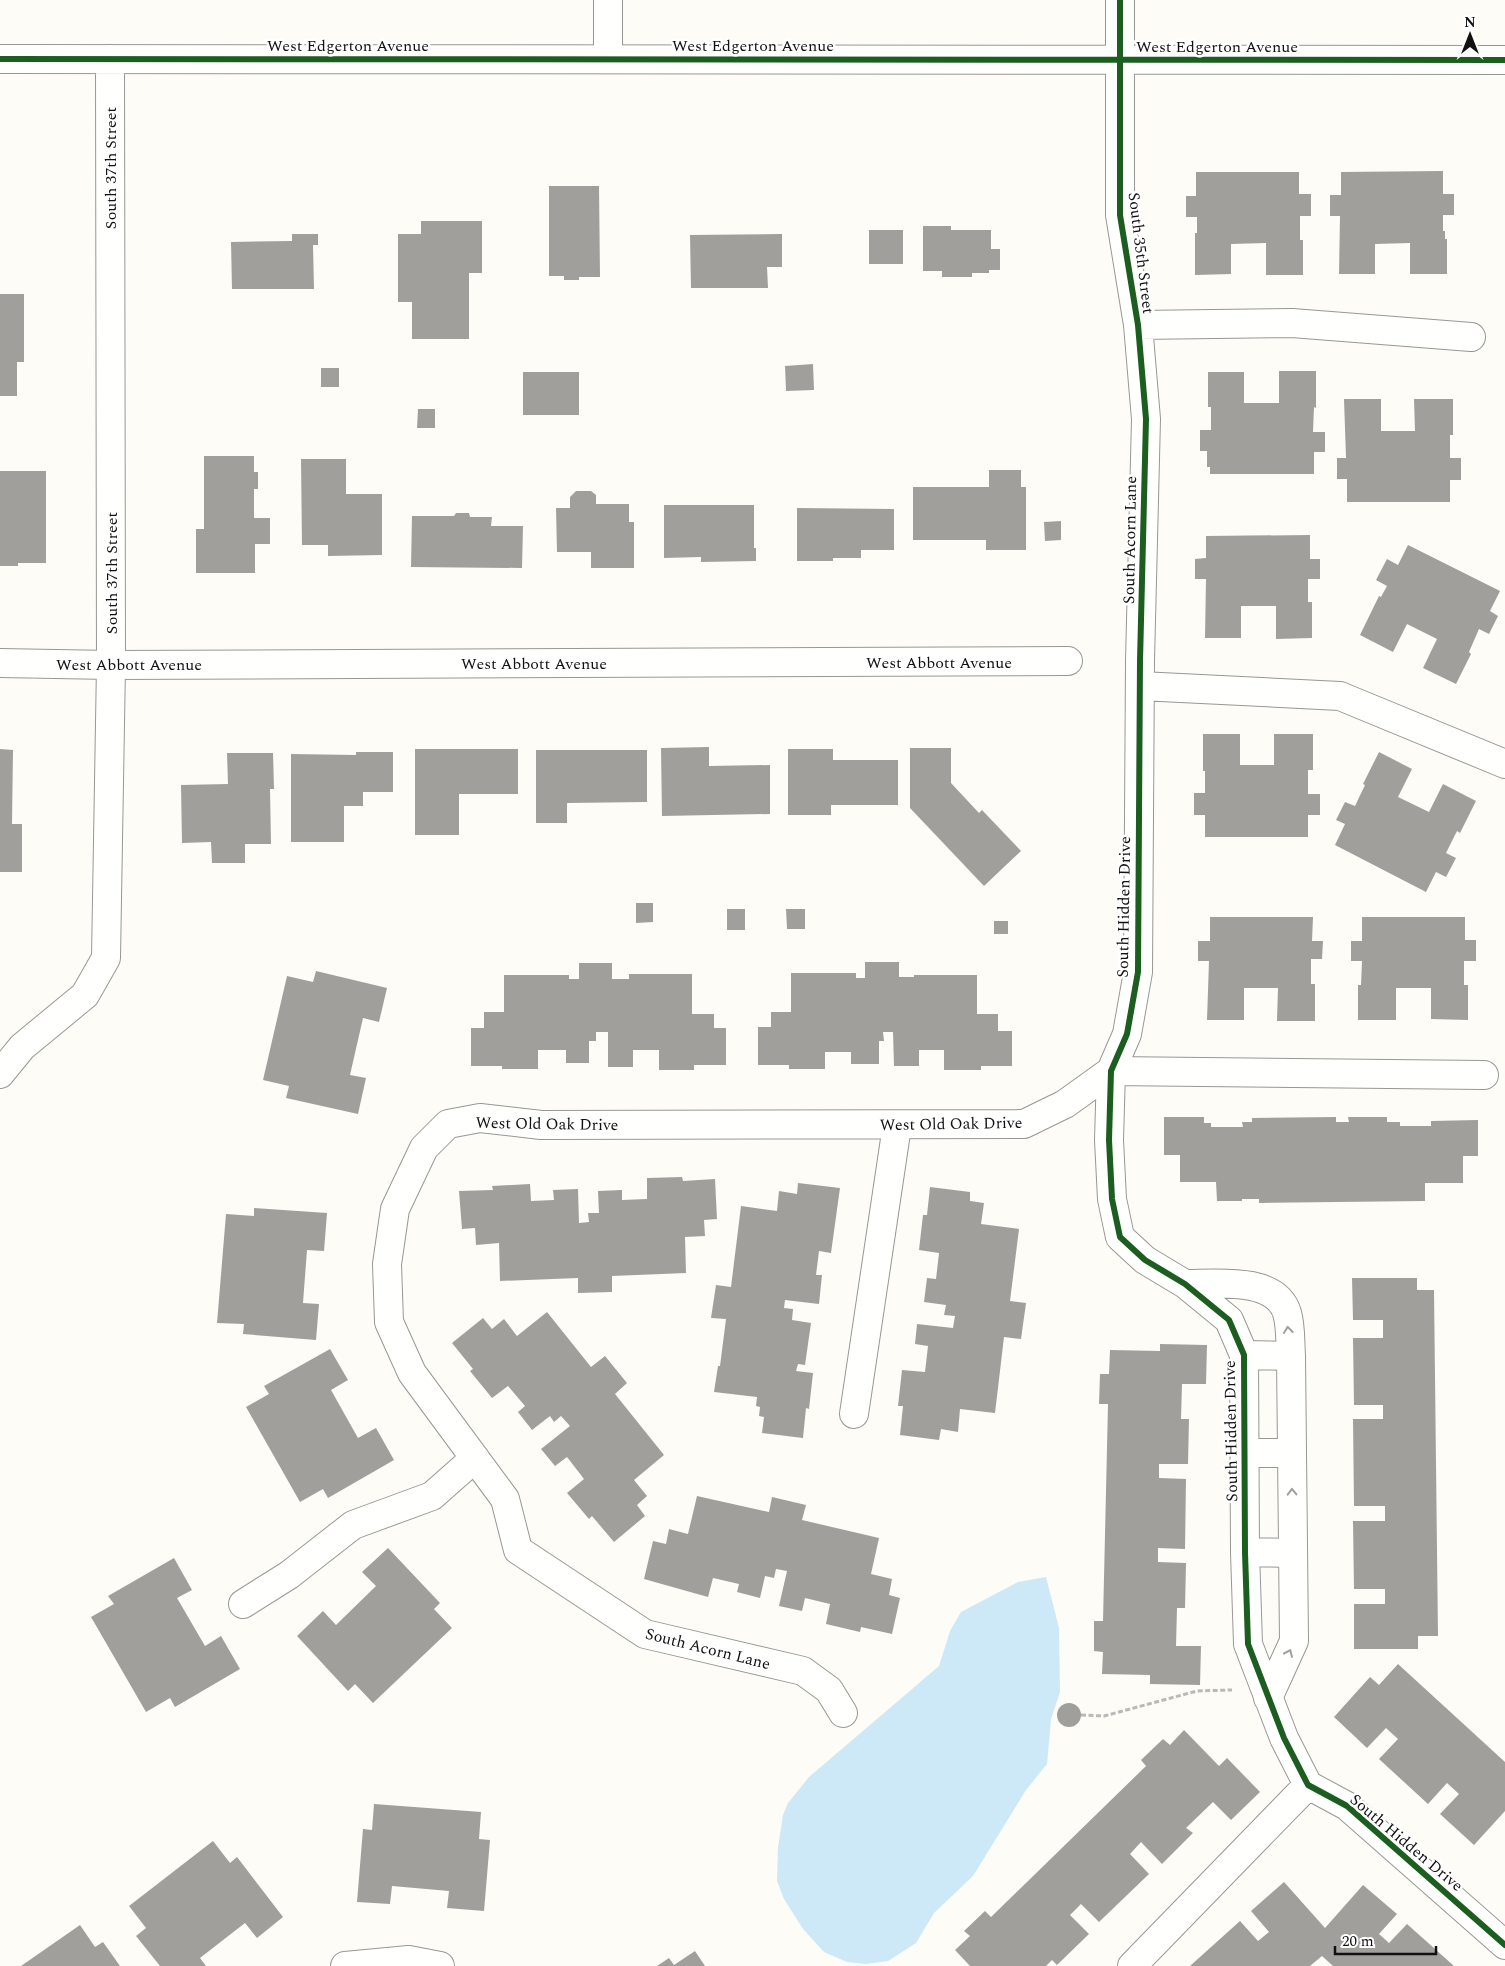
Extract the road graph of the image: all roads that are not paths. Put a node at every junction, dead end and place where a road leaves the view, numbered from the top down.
1 (608, 0) edge
2 (1120, 0) edge
3 (110, 58) junction
4 (0, 59) edge
5 (608, 59) junction
6 (1119, 60) junction
7 (1505, 60) edge
8 (1138, 325) junction
9 (1471, 337) dead end
10 (1146, 419) joint
11 (1068, 661) dead end
12 (0, 663) edge
13 (111, 665) junction
14 (1140, 673) junction
15 (1505, 764) edge
16 (1111, 1071) junction
17 (0, 1074) edge
18 (1484, 1075) dead end
19 (896, 1126) junction
20 (1185, 1284) junction
21 (1244, 1355) junction
22 (1291, 1356) junction
23 (854, 1414) dead end
24 (1245, 1453) junction
25 (1292, 1453) junction
26 (475, 1458) junction
27 (518, 1550) joint
28 (1245, 1552) junction
29 (1293, 1553) junction
30 (243, 1604) dead end
31 (1268, 1698) junction
32 (843, 1713) dead end
33 (1308, 1785) junction
34 (1505, 1945) edge
35 (345, 1966) edge
36 (440, 1966) edge
37 (1132, 1966) edge

1 - 5 street
2 - 6 street, South 35th Street
3 - 4 street, West Edgerton Avenue
3 - 5 street, West Edgerton Avenue
3 - 13 street, South 37th Street
5 - 6 street, West Edgerton Avenue
6 - 7 street, West Edgerton Avenue
6 - 8 street, South 35th Street
8 - 9 street
8 - 10 street, South 35th Street
10 - 14 street, South Acorn Lane
11 - 13 street, West Abbott Avenue
12 - 13 street, West Abbott Avenue
13 - 17 street, South 37th Street
14 - 15 street
14 - 16 street, South Hidden Drive
16 - 18 street
16 - 19 street, West Old Oak Drive
16 - 20 street, South Hidden Drive
19 - 23 street
19 - 26 street, West Old Oak Drive
20 - 21 street, South Hidden Drive
22 -> 20 street
21 - 22 street
21 - 24 street, South Hidden Drive
22 - 25 street
24 - 25 street
24 - 28 street, South Hidden Drive
29 -> 25 street
26 - 27 street, West Old Oak Drive
26 - 30 street
27 - 32 street, South Acorn Lane
28 - 29 street
28 - 31 street, South Hidden Drive
31 -> 29 street
31 - 33 street, South Hidden Drive
33 - 34 street, South Hidden Drive
33 - 37 street
35 - 36 street

